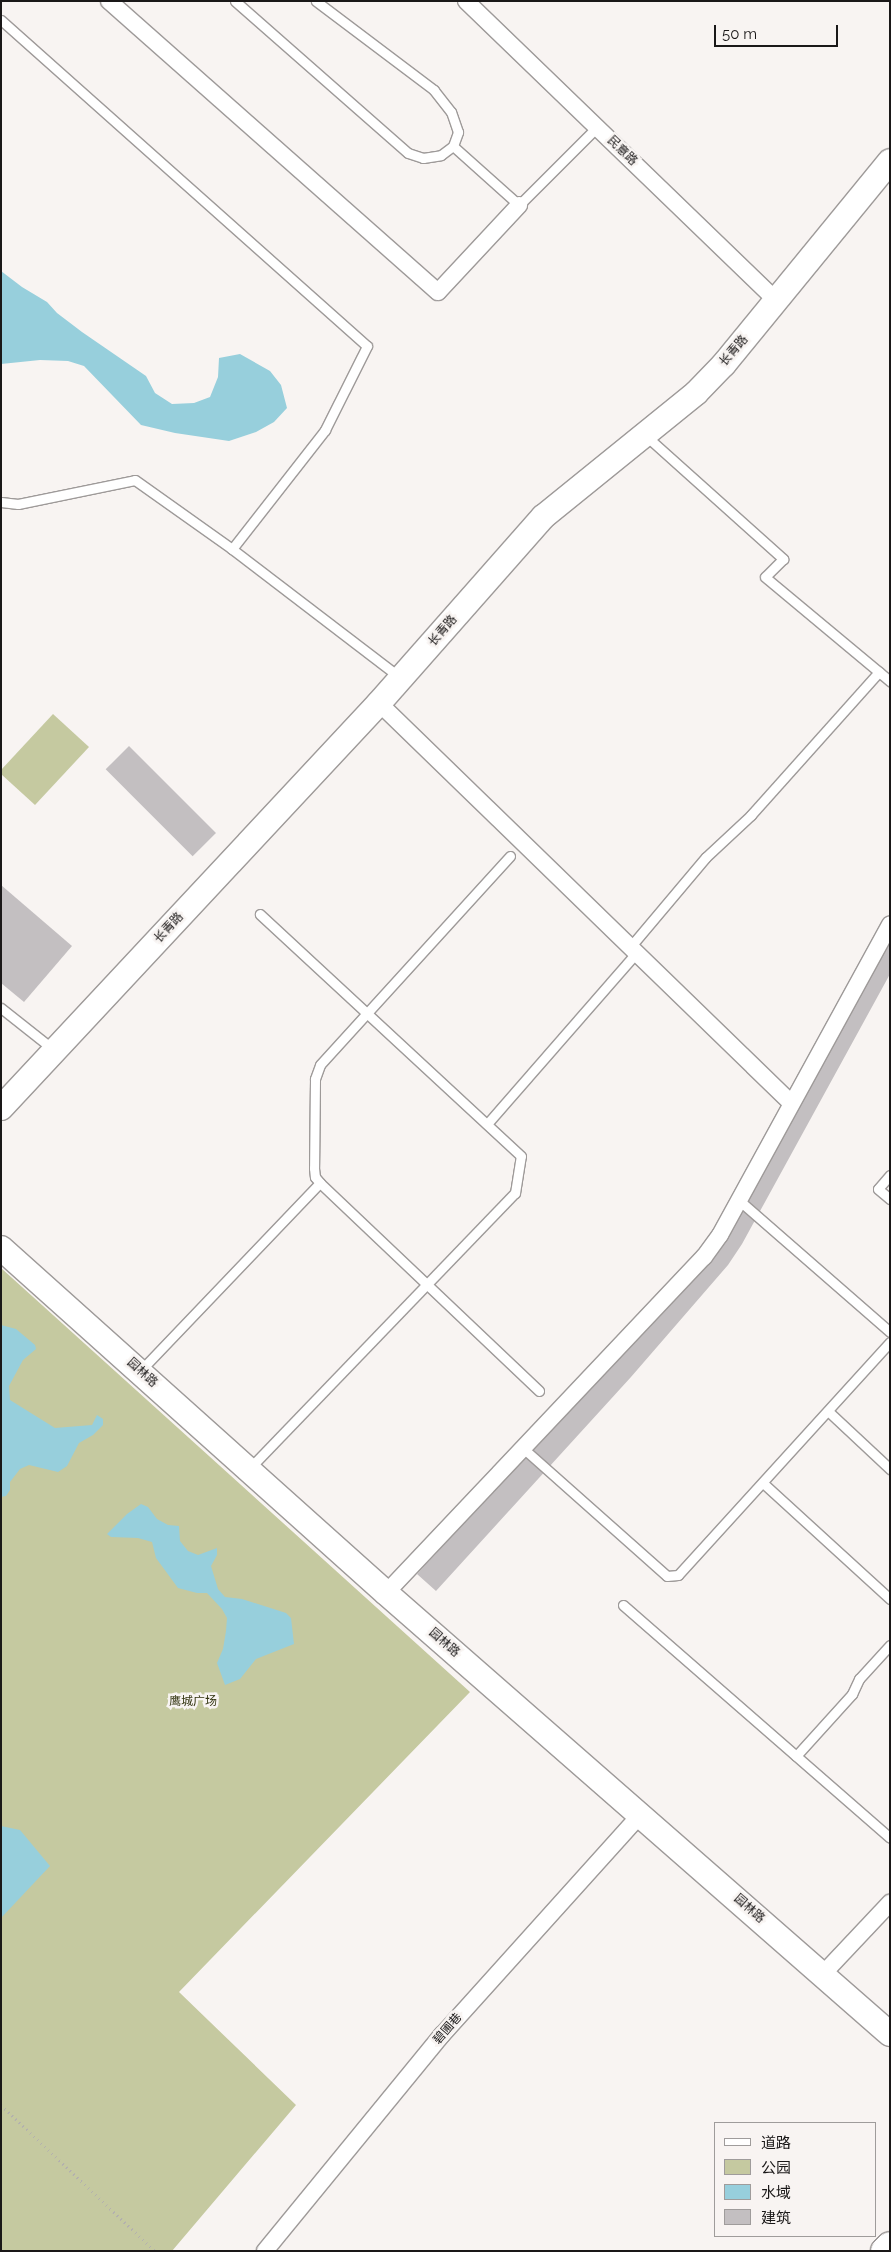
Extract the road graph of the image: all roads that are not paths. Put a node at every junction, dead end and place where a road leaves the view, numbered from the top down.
1 (109, 1) edge
2 (235, 1) edge
3 (316, 1) edge
4 (466, 1) edge
5 (1, 20) edge
6 (596, 127) junction
7 (453, 146) junction
8 (890, 161) edge
9 (519, 205) junction
10 (777, 301) junction
11 (645, 434) junction
12 (1, 502) edge
13 (232, 549) junction
14 (879, 672) junction
15 (401, 679) junction
16 (890, 681) edge
17 (379, 703) junction
18 (510, 856) dead end
19 (260, 914) dead end
20 (890, 924) edge
21 (634, 949) junction
22 (1, 1008) edge
23 (368, 1013) junction
24 (55, 1051) junction
25 (791, 1103) junction
26 (1, 1108) edge
27 (487, 1124) junction
28 (890, 1175) edge
29 (320, 1183) junction
30 (890, 1199) edge
31 (741, 1202) dead end
32 (1, 1248) edge
33 (426, 1284) junction
34 (890, 1332) edge
35 (890, 1342) edge
36 (140, 1371) junction
37 (539, 1392) dead end
38 (828, 1412) junction
39 (524, 1448) junction
40 (249, 1469) junction
41 (890, 1469) edge
42 (763, 1483) junction
43 (386, 1593) junction
44 (890, 1600) edge
45 (623, 1605) dead end
46 (890, 1645) edge
47 (796, 1756) junction
48 (640, 1815) junction
49 (890, 1838) edge
50 (890, 1903) edge
51 (823, 1974) junction
52 (890, 2034) edge
53 (890, 2245) edge
54 (265, 2251) edge
55 (884, 2251) edge

1 - 9 street
2 - 7 lane
3 - 7 lane
4 - 6 street, 民意路
5 - 13 lane
6 - 9 lane
6 - 10 street, 民意路
7 - 9 lane
8 - 10 street, 长青路
10 - 11 street, 长青路
11 - 14 lane
11 - 15 street, 长青路
12 - 13 lane
13 - 15 lane
14 - 16 lane
14 - 21 lane
15 - 17 street, 长青路
17 - 21 street
17 - 24 street, 长青路
18 - 23 lane
19 - 23 lane
20 - 25 street
21 - 25 street
21 - 27 lane
22 - 24 lane
23 - 27 lane
23 - 29 lane
24 - 26 street, 长青路
25 - 39 street
27 - 33 lane
28 - 30 lane
29 - 33 lane
29 - 36 lane
31 - 34 lane
32 - 36 street, 园林路
33 - 37 lane
33 - 40 lane
35 - 38 lane
36 - 40 street, 园林路
38 - 41 lane
38 - 42 lane
39 - 42 lane
39 - 43 street
40 - 43 street, 园林路
42 - 44 lane
43 - 48 street, 园林路
45 - 47 lane
46 - 47 lane
47 - 49 lane
48 - 51 street, 园林路
48 - 54 street, 碧圃巷
50 - 51 street
51 - 52 street, 园林路
53 - 55 main road

